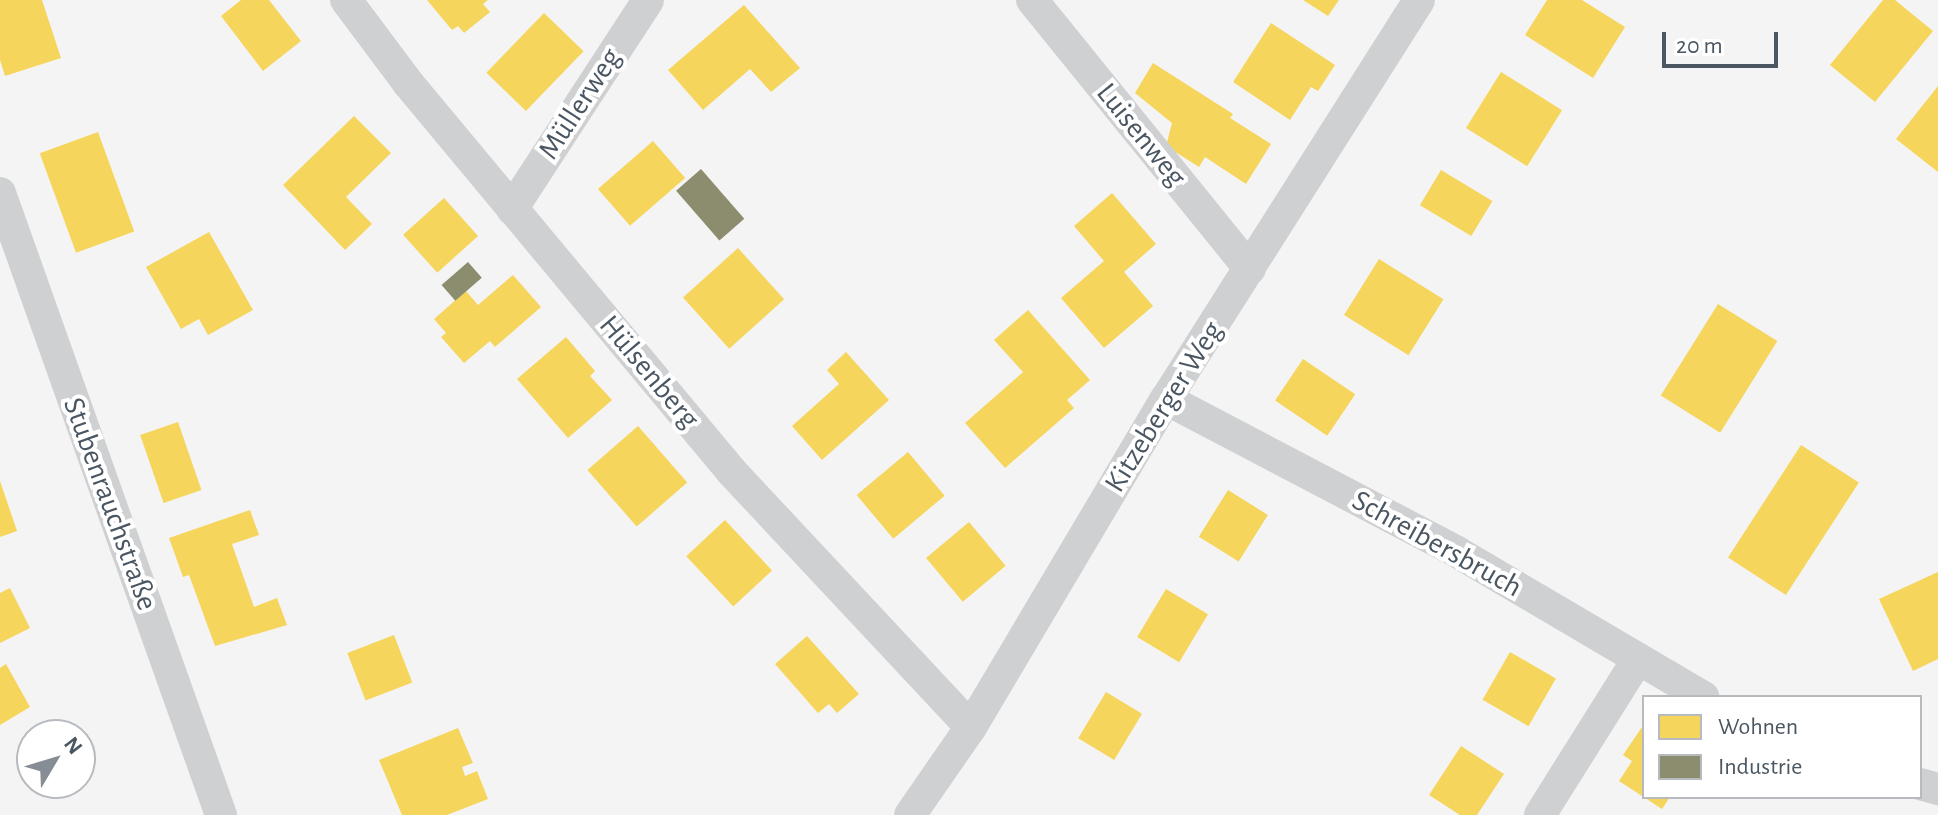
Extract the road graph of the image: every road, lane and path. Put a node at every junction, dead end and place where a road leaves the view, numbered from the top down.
1 (346, 0) edge
2 (648, 0) edge
3 (1032, 0) edge
4 (1419, 0) edge
5 (0, 193) edge
6 (512, 209) junction
7 (1250, 269) junction
8 (1166, 399) junction
9 (1638, 659) junction
10 (1700, 695) edge
11 (971, 727) junction
12 (221, 815) edge
13 (910, 815) edge
14 (1540, 815) edge

1 - 6 street, Hülsenberg
2 - 6 street, Müllerweg
3 - 7 street, Luisenweg
4 - 7 street, Kitzeberger Weg
5 - 12 street, Stubenrauchstraße
6 - 11 street, Hülsenberg
7 - 8 street, Kitzeberger Weg
8 - 9 street, Schreibersbruch
8 - 11 street, Kitzeberger Weg
9 - 10 street, Schreibersbruch
9 - 14 street
11 - 13 street, Kitzeberger Weg

